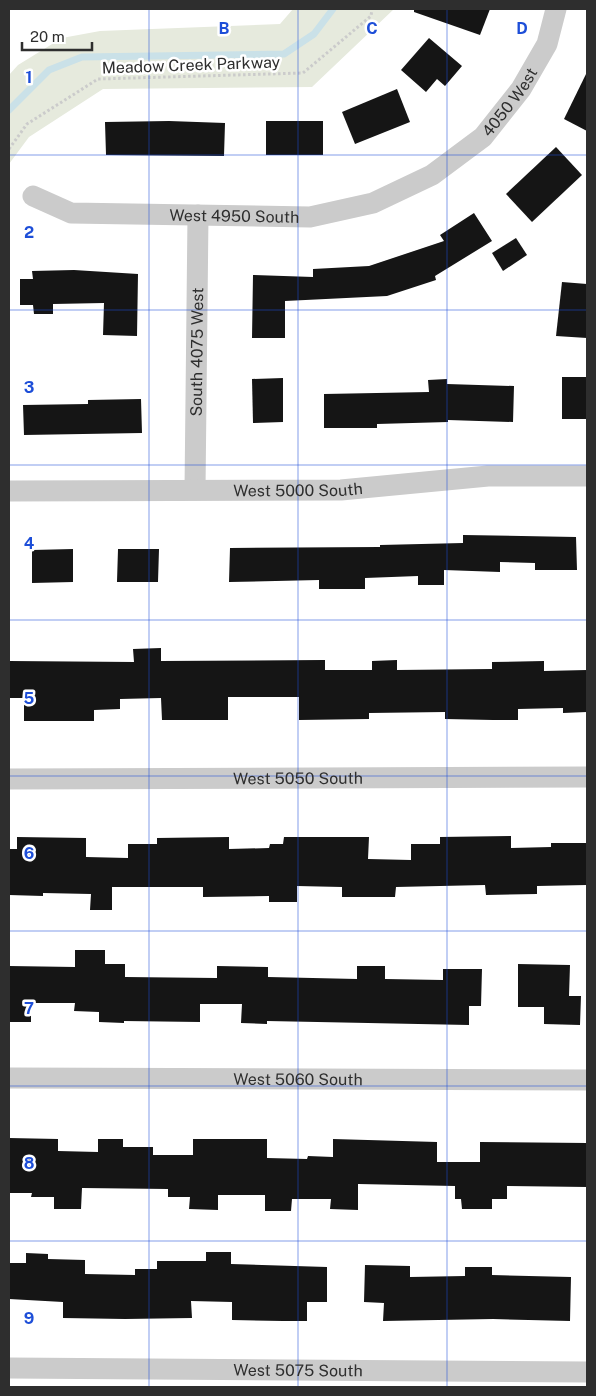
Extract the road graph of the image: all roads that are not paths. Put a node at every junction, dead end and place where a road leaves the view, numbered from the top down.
1 (556, 9) edge
2 (432, 175) joint
3 (33, 196) dead end
4 (198, 215) junction
5 (587, 476) edge
6 (195, 490) junction
7 (9, 491) edge
8 (587, 777) edge
9 (9, 779) edge
10 (9, 1078) edge
11 (587, 1080) edge
12 (9, 1368) edge
13 (587, 1372) edge

1 - 2 street, 4050 West
2 - 4 street, West 4950 South
3 - 4 street, West 4950 South
4 - 6 street, South 4075 West
5 - 6 street, West 5000 South
6 - 7 street, West 5000 South
8 - 9 street, West 5050 South
10 - 11 street, West 5060 South
12 - 13 street, West 5075 South

